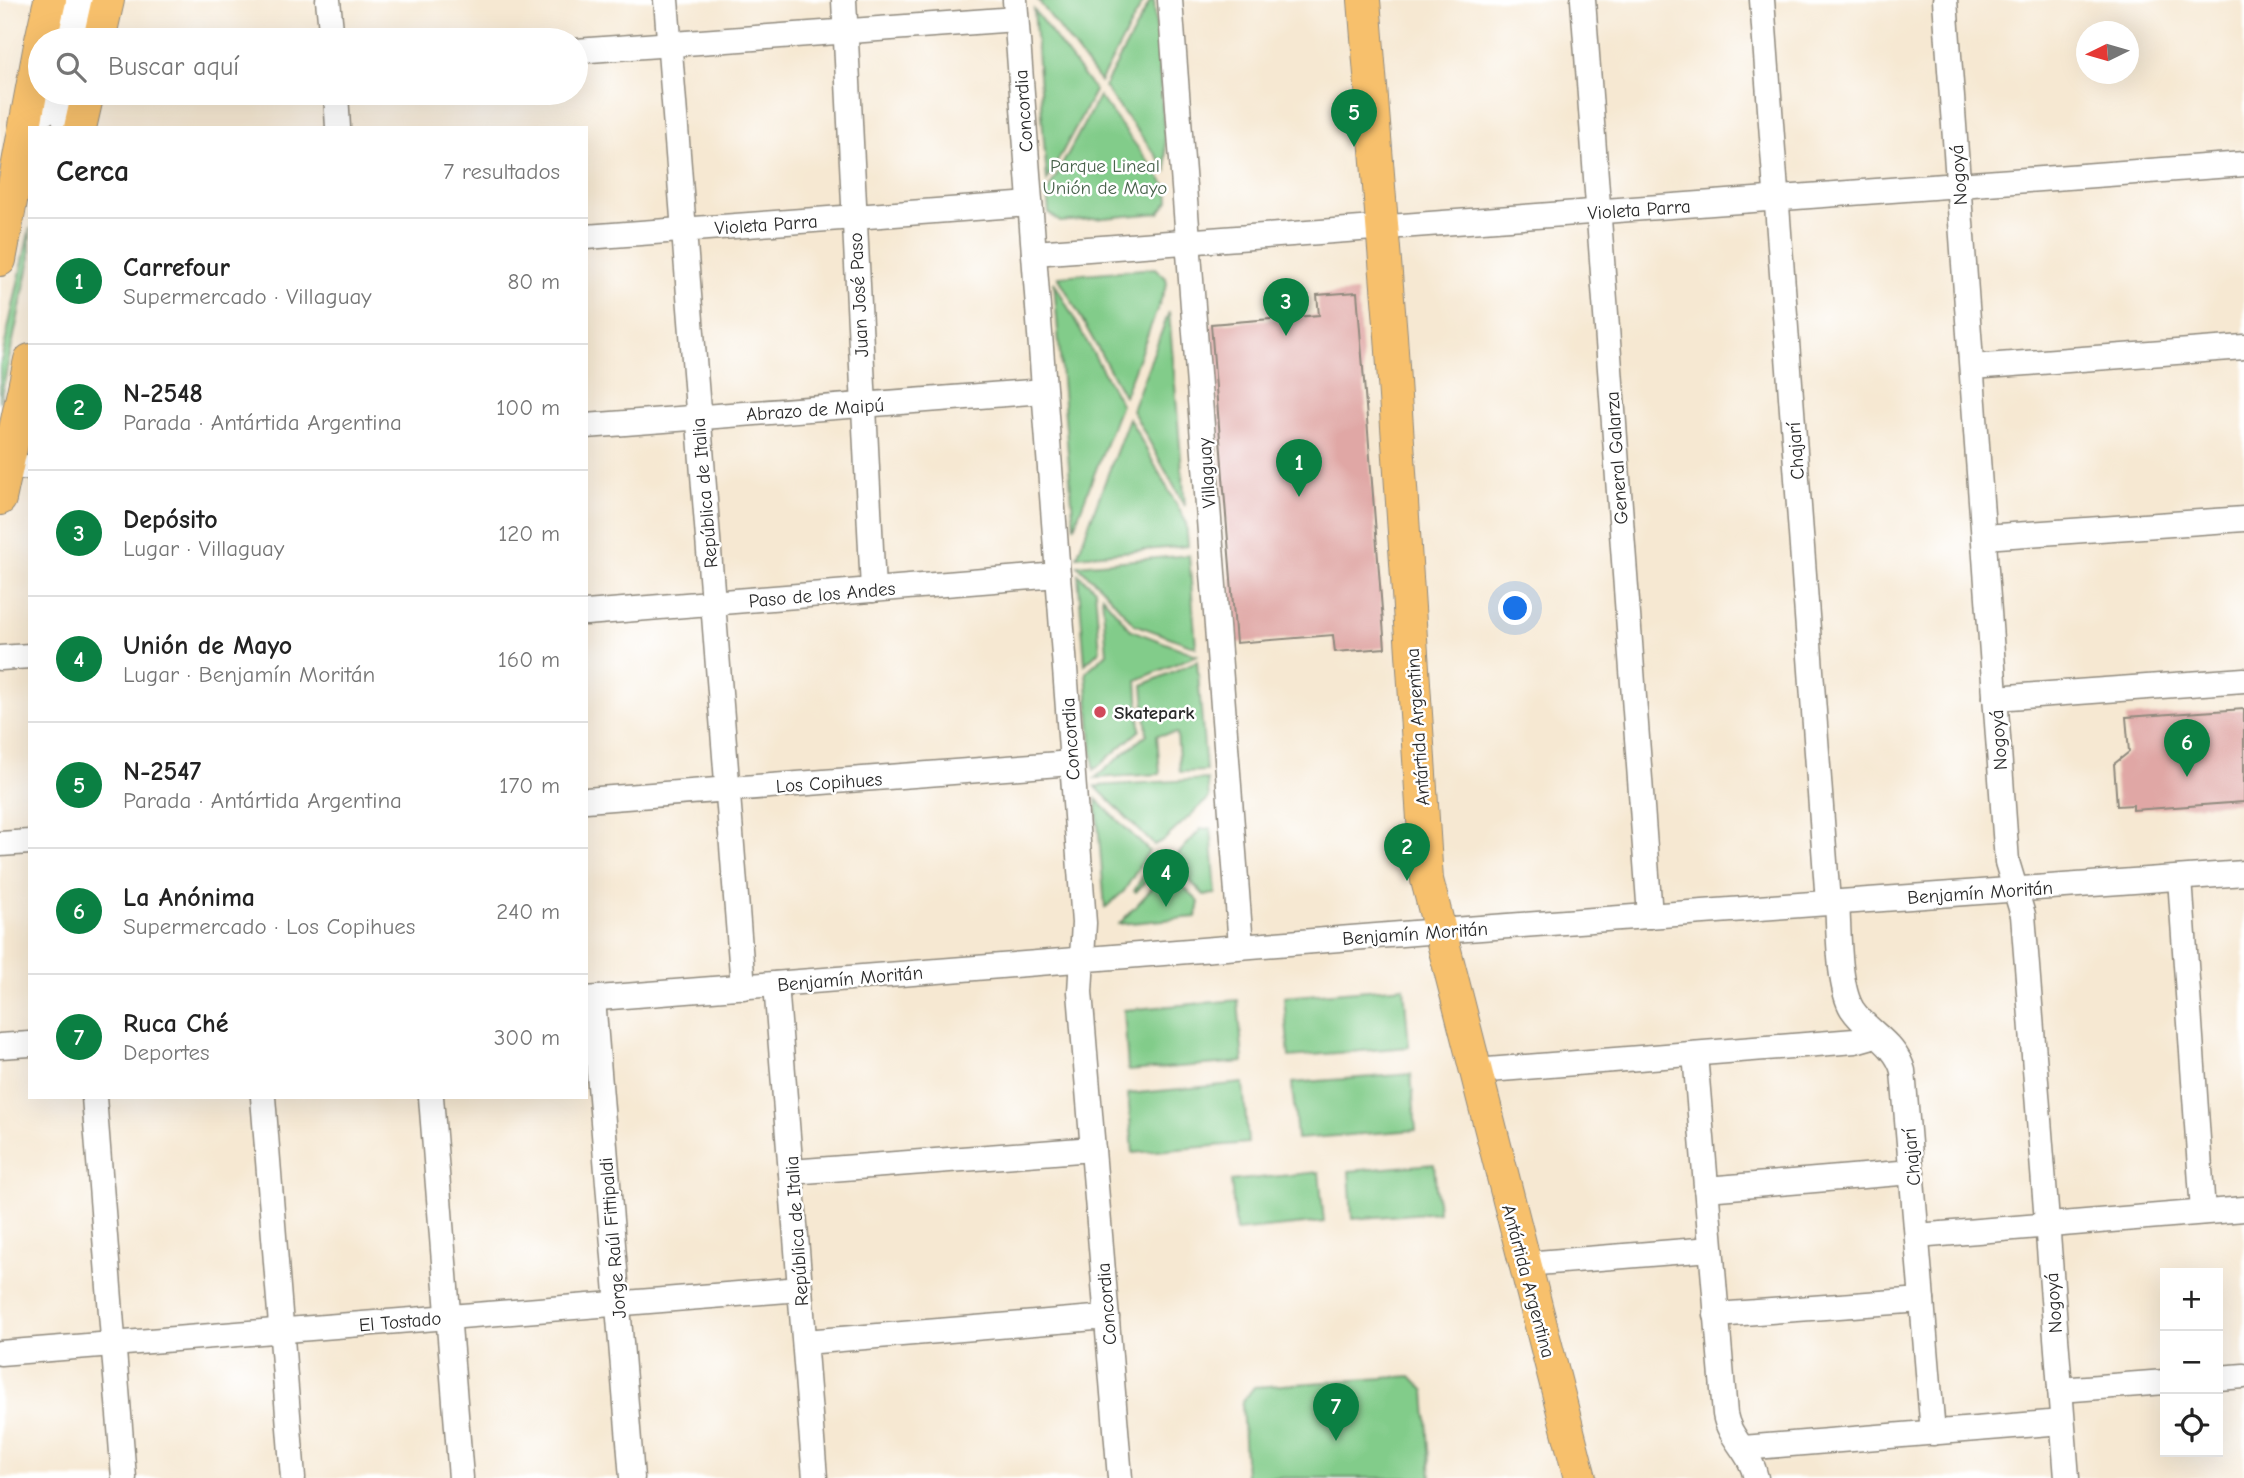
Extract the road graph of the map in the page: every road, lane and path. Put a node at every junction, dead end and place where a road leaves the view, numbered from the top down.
1 (50, 0) edge
2 (60, 0) edge
3 (70, 0) edge
4 (91, 0) edge
5 (100, 0) edge
6 (108, 0) edge
7 (328, 0) edge
8 (666, 0) edge
9 (844, 0) edge
10 (1170, 0) edge
11 (1364, 0) edge
12 (1583, 0) edge
13 (1762, 0) edge
14 (1945, 0) edge
15 (1015, 10) edge
16 (44, 28) edge
17 (54, 28) edge
18 (64, 28) edge
19 (85, 28) edge
20 (94, 28) edge
21 (102, 28) edge
22 (331, 28) edge
23 (845, 31) junction
24 (669, 44) junction
25 (588, 50) edge
26 (29, 105) edge
27 (36, 105) edge
28 (46, 105) edge
29 (67, 105) edge
30 (77, 105) edge
31 (85, 105) edge
32 (337, 105) edge
33 (80, 126) edge
34 (338, 126) edge
35 (2244, 164) edge
36 (1959, 185) junction
37 (1776, 199) junction
38 (1030, 204) junction
39 (1598, 212) junction
40 (855, 217) junction
41 (1383, 228) junction
42 (684, 230) junction
43 (588, 237) edge
44 (1188, 242) junction
45 (1034, 253) junction
46 (0, 260) edge
47 (2244, 347) edge
48 (1972, 367) junction
49 (28, 378) edge
50 (1044, 391) junction
51 (864, 405) junction
52 (698, 418) junction
53 (588, 426) edge
54 (18, 468) edge
55 (0, 499) edge
56 (2244, 519) edge
57 (1984, 537) junction
58 (1058, 575) junction
59 (873, 590) junction
60 (713, 603) junction
61 (588, 612) edge
62 (28, 656) edge
63 (0, 658) edge
64 (2244, 681) edge
65 (1995, 698) junction
66 (1072, 763) junction
67 (727, 789) junction
68 (588, 800) edge
69 (28, 842) edge
70 (0, 844) edge
71 (2244, 873) edge
72 (2180, 878) junction
73 (2015, 890) junction
74 (1833, 903) junction
75 (1650, 916) junction
76 (1438, 931) junction
77 (1241, 947) junction
78 (1082, 959) junction
79 (776, 984) junction
80 (743, 987) junction
81 (589, 999) edge
82 (1877, 1035) junction
83 (28, 1044) edge
84 (0, 1046) edge
85 (1695, 1054) junction
86 (1475, 1071) junction
87 (94, 1099) edge
88 (263, 1099) edge
89 (431, 1099) edge
90 (1093, 1149) junction
91 (791, 1172) junction
92 (1912, 1172) junction
93 (1706, 1189) junction
94 (2244, 1209) edge
95 (2203, 1212) junction
96 (2047, 1225) junction
97 (1917, 1236) junction
98 (1711, 1249) junction
99 (1525, 1264) junction
100 (800, 1289) junction
101 (1922, 1300) junction
102 (617, 1303) junction
103 (1716, 1315) junction
104 (449, 1317) junction
105 (1107, 1317) junction
106 (281, 1330) junction
107 (805, 1342) junction
108 (113, 1344) junction
109 (0, 1353) edge
110 (2244, 1376) edge
111 (2223, 1378) edge
112 (2160, 1382) edge
113 (2060, 1390) junction
114 (2062, 1422) junction
115 (1933, 1433) junction
116 (1743, 1448) junction
117 (124, 1478) edge
118 (293, 1478) edge
119 (461, 1478) edge
120 (632, 1478) edge
121 (815, 1478) edge
122 (1120, 1478) edge
123 (1580, 1478) edge
124 (1756, 1478) edge
125 (2067, 1478) edge

1 - 16 main road
2 - 17 street
3 - 18 street
4 - 19 street
5 - 20 street
6 - 21 main road
7 - 22 street
8 - 24 street, República de Italia
9 - 23 street, Juan José Paso
10 - 44 street, Villaguay
11 - 41 main road, Antártida Argentina
12 - 39 street, General Galarza
13 - 37 street, Chajarí
14 - 36 street, Nogoyá
15 - 23 street
15 - 38 street, Concordia
23 - 24 street
23 - 40 street, Juan José Paso
24 - 25 street
24 - 42 street, República de Italia
26 - 46 main road
27 - 28 street
29 - 30 street
31 - 33 main road
32 - 34 street
35 - 36 street, Violeta Parra
36 - 37 street, Violeta Parra
36 - 48 street, Nogoyá
37 - 39 street, Violeta Parra
37 - 74 street, Chajarí
38 - 40 street, Violeta Parra
38 - 45 street, Concordia
39 - 41 street, Violeta Parra
39 - 75 street, General Galarza
40 - 42 street, Violeta Parra
40 - 51 street, Juan José Paso
41 - 44 street, Violeta Parra
41 - 76 main road, Antártida Argentina
42 - 43 street, Violeta Parra
42 - 52 street, República de Italia
44 - 45 street, Violeta Parra
44 - 77 street, Villaguay
45 - 50 street, Concordia
47 - 48 street
48 - 57 street, Nogoyá
49 - 54 main road
50 - 51 street, Abrazo de Maipú
50 - 58 street, Concordia
51 - 52 street, Abrazo de Maipú
51 - 59 street, Juan José Paso
52 - 53 street, Abrazo de Maipú
52 - 60 street, República de Italia
54 - 55 main road
56 - 57 street
57 - 65 street, Nogoyá
58 - 59 street, Paso de los Andes
58 - 66 street, Concordia
59 - 60 street, Paso de los Andes
60 - 61 street, Paso de los Andes
60 - 67 street, República de Italia
62 - 63 street
64 - 65 street
65 - 73 street, Nogoyá
66 - 67 street, Los Copihues
66 - 78 street, Concordia
67 - 68 street, Los Copihues
67 - 80 street, República de Italia
69 - 70 street
71 - 72 street, Benjamín Moritán
72 - 73 street, Benjamín Moritán
72 - 95 street
73 - 74 street, Benjamín Moritán
73 - 96 street, Nogoyá
74 - 75 street, Benjamín Moritán
74 - 82 street, Chajarí
75 - 76 street, Benjamín Moritán
76 - 77 street, Benjamín Moritán
76 - 86 main road, Antártida Argentina
77 - 78 street, Benjamín Moritán
78 - 79 street, Benjamín Moritán
78 - 90 street, Concordia
79 - 80 street, Benjamín Moritán
79 - 91 street, República de Italia
80 - 81 street, Benjamín Moritán
81 - 102 street, Jorge Raúl Fittipaldi
82 - 85 street
82 - 92 street, Chajarí
83 - 84 street
85 - 86 street
85 - 93 street
86 - 99 main road, Antártida Argentina
87 - 108 street
88 - 106 street
89 - 104 street
90 - 91 street
90 - 105 street, Concordia
91 - 100 street, República de Italia
92 - 93 street
92 - 97 street, Chajarí
93 - 98 street
94 - 95 street
95 - 96 street
96 - 97 street
96 - 113 street, Nogoyá
97 - 101 street, Chajarí
98 - 99 street
98 - 103 street
99 - 123 main road, Antártida Argentina
100 - 102 street, El Tostado
100 - 107 street, República de Italia
101 - 103 street
101 - 115 street, Chajarí
102 - 104 street, El Tostado
102 - 120 street, Jorge Raúl Fittipaldi
103 - 116 street
104 - 106 street, El Tostado
104 - 119 street
105 - 107 street
105 - 122 street, Concordia
106 - 108 street, El Tostado
106 - 118 street
107 - 121 street, República de Italia
108 - 109 street, El Tostado
108 - 117 street
110 - 111 street
112 - 113 street
113 - 114 street, Nogoyá
114 - 115 street
114 - 125 street, Nogoyá
115 - 116 street
116 - 124 street

